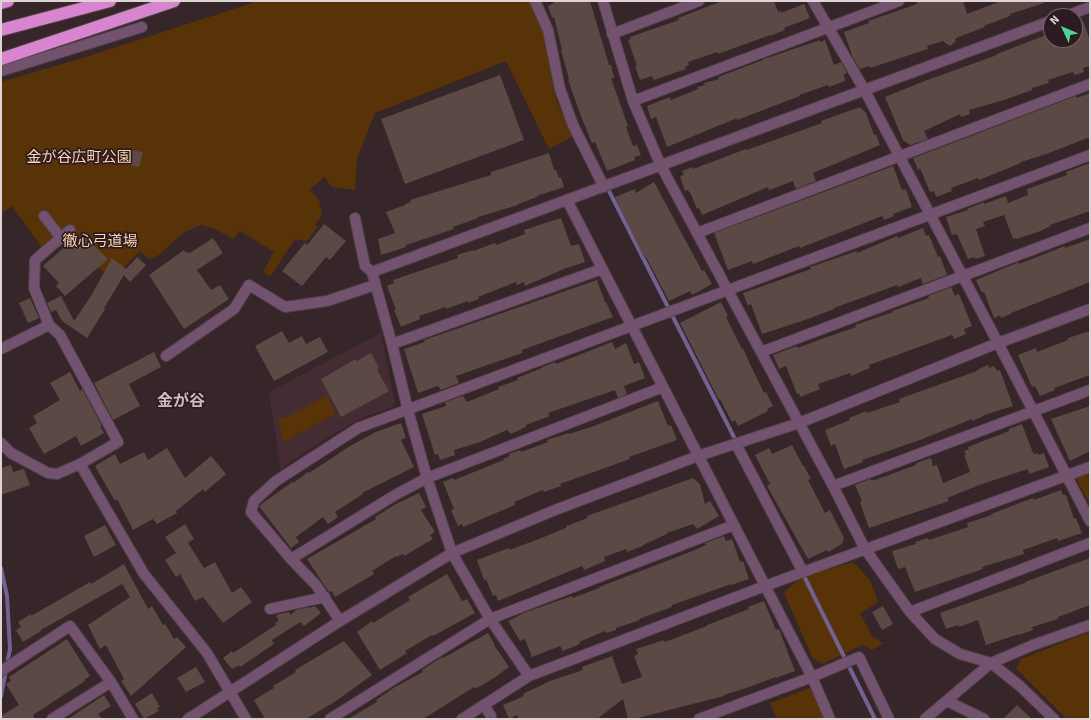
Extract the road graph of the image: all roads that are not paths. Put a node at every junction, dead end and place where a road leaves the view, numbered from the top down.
1 (8, 1) edge
2 (110, 1) edge
3 (174, 1) edge
4 (535, 1) edge
5 (603, 1) edge
6 (699, 1) edge
7 (813, 1) edge
8 (898, 1) edge
9 (1, 3) edge
10 (1043, 25) edge
11 (142, 27) dead end
12 (828, 27) junction
13 (1, 30) edge
14 (612, 34) junction
15 (1, 59) edge
16 (1, 71) edge
17 (1090, 84) edge
18 (865, 90) junction
19 (633, 101) junction
20 (1090, 155) edge
21 (899, 157) junction
22 (661, 166) junction
23 (604, 187) junction
24 (567, 200) junction
25 (931, 215) junction
26 (44, 216) dead end
27 (355, 218) dead end
28 (1090, 228) edge
29 (70, 230) dead end
30 (697, 234) junction
31 (61, 238) junction
32 (602, 268) junction
33 (372, 272) junction
34 (962, 276) junction
35 (376, 285) junction
36 (728, 291) junction
37 (1090, 309) edge
38 (49, 325) junction
39 (632, 326) junction
40 (998, 343) junction
41 (392, 344) junction
42 (1, 349) edge
43 (760, 352) junction
44 (166, 356) dead end
45 (663, 387) junction
46 (1090, 390) edge
47 (408, 410) junction
48 (1033, 412) junction
49 (799, 423) junction
50 (1, 443) edge
51 (736, 444) junction
52 (698, 456) junction
53 (80, 464) junction
54 (1090, 467) edge
55 (1067, 476) junction
56 (427, 478) junction
57 (833, 486) junction
58 (1090, 521) edge
59 (734, 525) junction
60 (1090, 543) edge
61 (865, 549) junction
62 (452, 553) junction
63 (291, 559) junction
64 (803, 572) junction
65 (765, 586) junction
66 (325, 597) junction
67 (270, 609) dead end
68 (910, 612) junction
69 (490, 619) junction
70 (340, 621) junction
71 (1090, 625) edge
72 (991, 663) junction
73 (1, 671) edge
74 (529, 676) junction
75 (812, 678) junction
76 (111, 682) junction
77 (230, 693) junction
78 (947, 700) junction
79 (484, 705) junction
80 (491, 716) dead end
81 (52, 719) edge
82 (133, 719) edge
83 (188, 719) edge
84 (246, 719) edge
85 (330, 719) edge
86 (462, 719) edge
87 (699, 719) edge
88 (830, 719) edge
89 (889, 719) edge
90 (925, 719) edge
91 (984, 719) edge
92 (1054, 719) edge

1 - 9 highway
2 - 13 highway
3 - 15 highway
4 - 23 street
5 - 14 street
6 - 14 street
7 - 12 street
8 - 12 street
10 - 18 street
11 - 16 street
12 - 18 street
12 - 19 street
14 - 19 street
17 - 21 street
18 - 21 street
18 - 22 street
19 - 22 street
20 - 25 street
21 - 25 street
21 - 30 street
22 - 23 street
22 - 30 street
23 - 24 street
24 - 32 street
24 - 33 street
25 - 34 street
25 - 36 street
26 - 31 street
27 - 33 street
28 - 34 street
29 - 31 street
30 - 36 street
31 - 38 street
32 - 39 street
32 - 41 street
33 - 35 street
34 - 40 street
34 - 43 street
35 - 41 street
35 - 44 street
36 - 39 street
36 - 43 street
37 - 40 street
38 - 42 street
38 - 53 street
39 - 45 street
39 - 47 street
40 - 48 street
40 - 49 street
41 - 47 street
43 - 49 street
45 - 52 street
45 - 56 street
46 - 48 street
47 - 56 street
47 - 63 street
48 - 55 street
48 - 57 street
49 - 51 street
49 - 57 street
50 - 53 street
51 - 52 street
51 - 64 street
52 - 59 street
52 - 62 street
53 - 77 street
54 - 55 street
55 - 58 street
55 - 61 street
56 - 62 street
56 - 63 street
57 - 61 street
59 - 65 street
59 - 69 street
60 - 68 street
61 - 64 street
61 - 68 street
62 - 69 street
62 - 70 street
63 - 66 street
64 - 65 street
65 - 74 street
65 - 75 street
66 - 67 street
66 - 70 street
68 - 72 street
69 - 74 street
69 - 85 street
70 - 77 street
71 - 72 street
72 - 78 street
72 - 92 street
73 - 76 street
74 - 79 street
75 - 87 street
75 - 88 street
75 - 89 street
76 - 81 street
76 - 82 street
77 - 83 street
77 - 84 street
78 - 90 street
78 - 91 street
79 - 80 street
79 - 86 street

